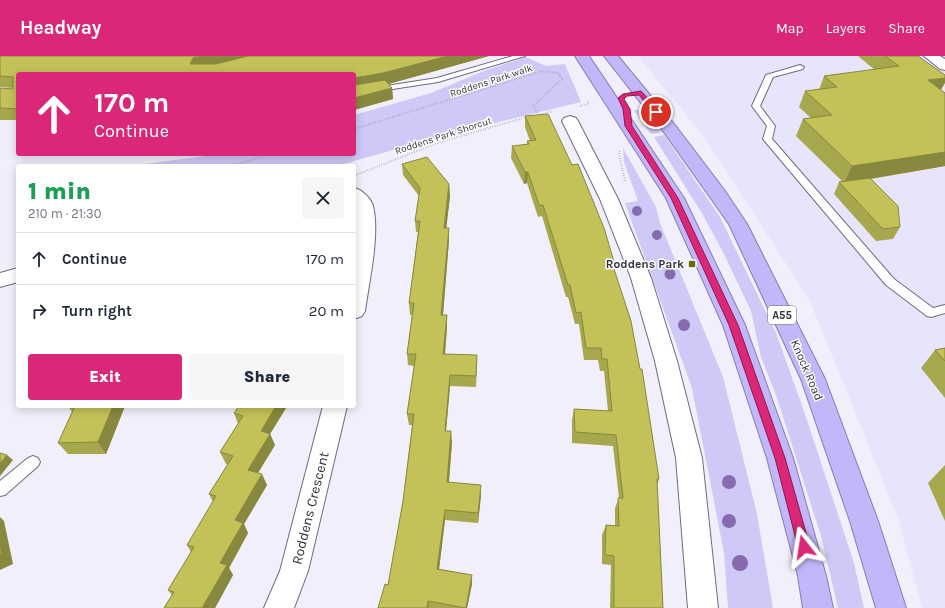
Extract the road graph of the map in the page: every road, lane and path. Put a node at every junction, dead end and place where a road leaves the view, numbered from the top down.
1 (521, 56) edge
2 (582, 56) edge
3 (611, 56) edge
4 (931, 56) edge
5 (945, 66) edge
6 (800, 67) dead end
7 (641, 92) junction
8 (356, 93) edge
9 (587, 98) dead end
10 (568, 113) junction
11 (539, 115) junction
12 (628, 126) junction
13 (356, 128) edge
14 (264, 156) edge
15 (238, 164) edge
16 (356, 174) edge
17 (356, 195) edge
18 (16, 276) edge
19 (0, 280) edge
20 (356, 298) edge
21 (945, 309) edge
22 (335, 408) edge
23 (33, 462) dead end
24 (0, 490) edge
25 (279, 608) edge
26 (703, 608) edge
27 (818, 608) edge
28 (890, 608) edge

1 - 8 lane
2 - 12 highway
3 - 7 highway, Knock Road / A55
4 - 5 street
6 - 21 lane
7 - 12 highway
7 - 28 highway, Knock Road / A55
9 - 10 path
10 - 11 path
10 - 26 street
11 - 13 path, Roddens Park walk
11 - 16 path, Roddens Park Shorcut
12 - 27 highway
14 - 15 path
17 - 20 street
18 - 19 street
22 - 25 street, Roddens Crescent
23 - 24 lane

